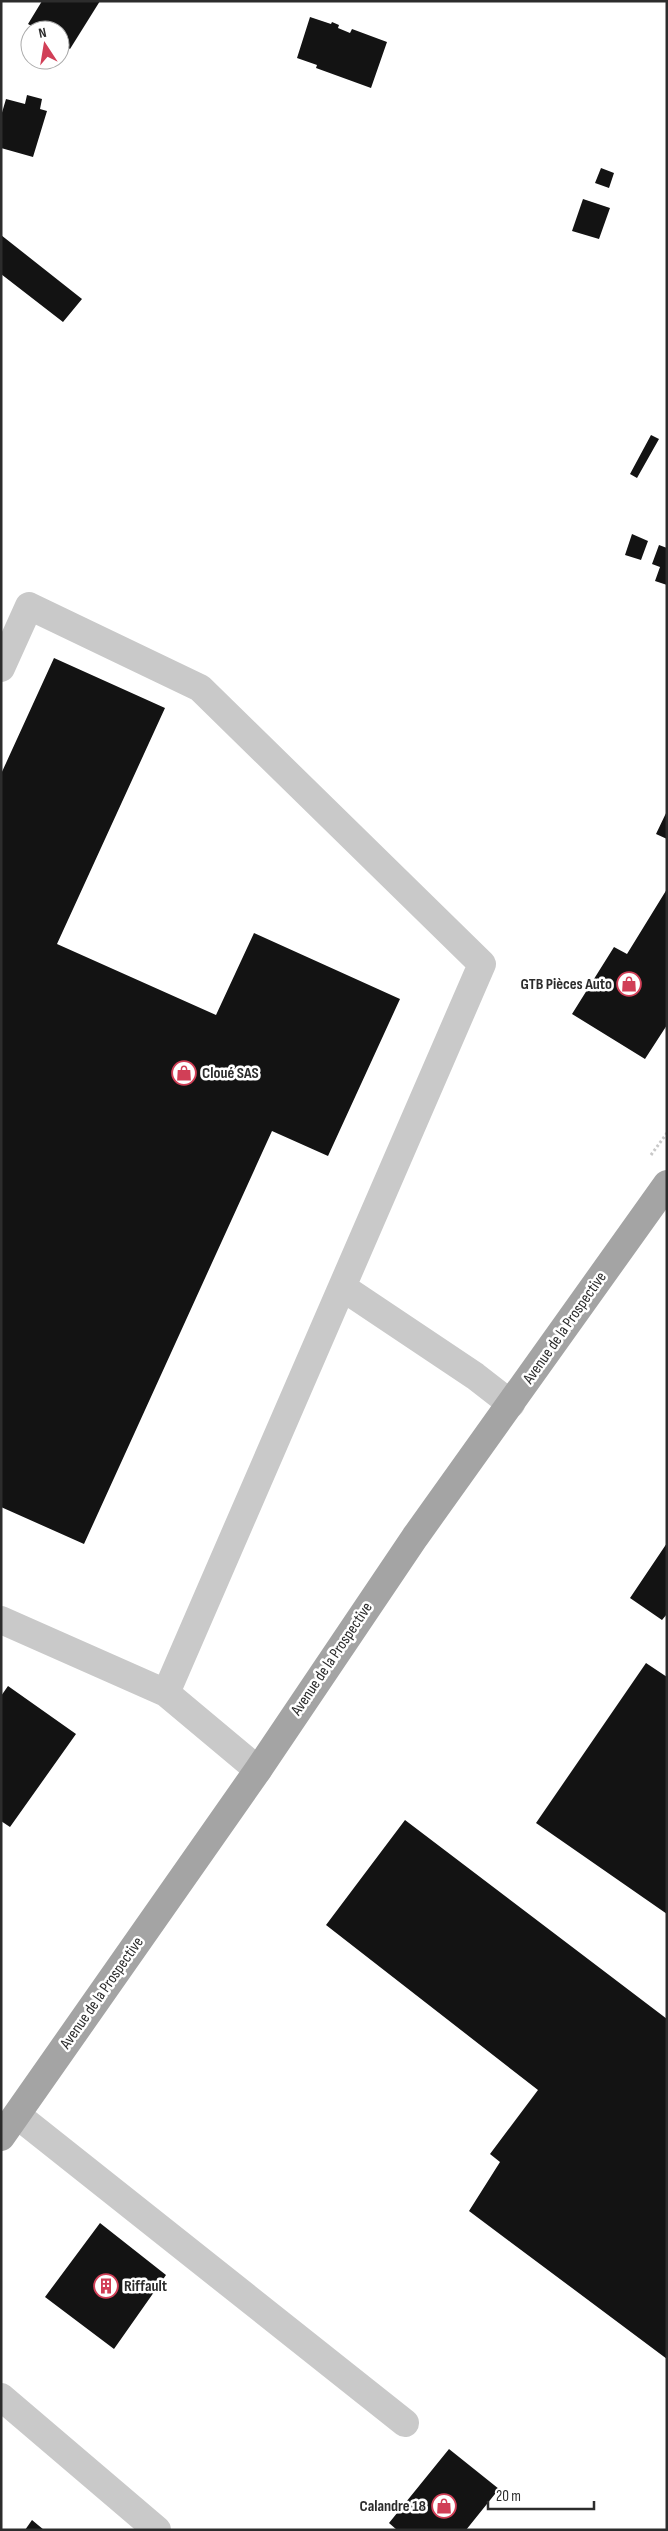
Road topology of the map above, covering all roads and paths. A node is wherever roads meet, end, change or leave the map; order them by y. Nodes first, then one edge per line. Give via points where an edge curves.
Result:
1 (1, 668) edge
2 (667, 1184) edge
3 (342, 1287) junction
4 (511, 1404) junction
5 (1, 1620) edge
6 (166, 1693) junction
7 (258, 1770) junction
8 (17, 2115) junction
9 (1, 2137) edge
10 (1, 2397) edge
11 (405, 2423) dead end
12 (157, 2530) edge

1 - 3 lane via 29,606 200,688 482,964
2 - 4 main road, Avenue de la Prospective
3 - 4 lane via 475,1376
3 - 6 lane
4 - 7 main road, Avenue de la Prospective via 415,1537
5 - 6 lane
6 - 7 lane
7 - 8 main road, Avenue de la Prospective
8 - 9 main road, Avenue de la Prospective
8 - 11 lane
10 - 12 lane

